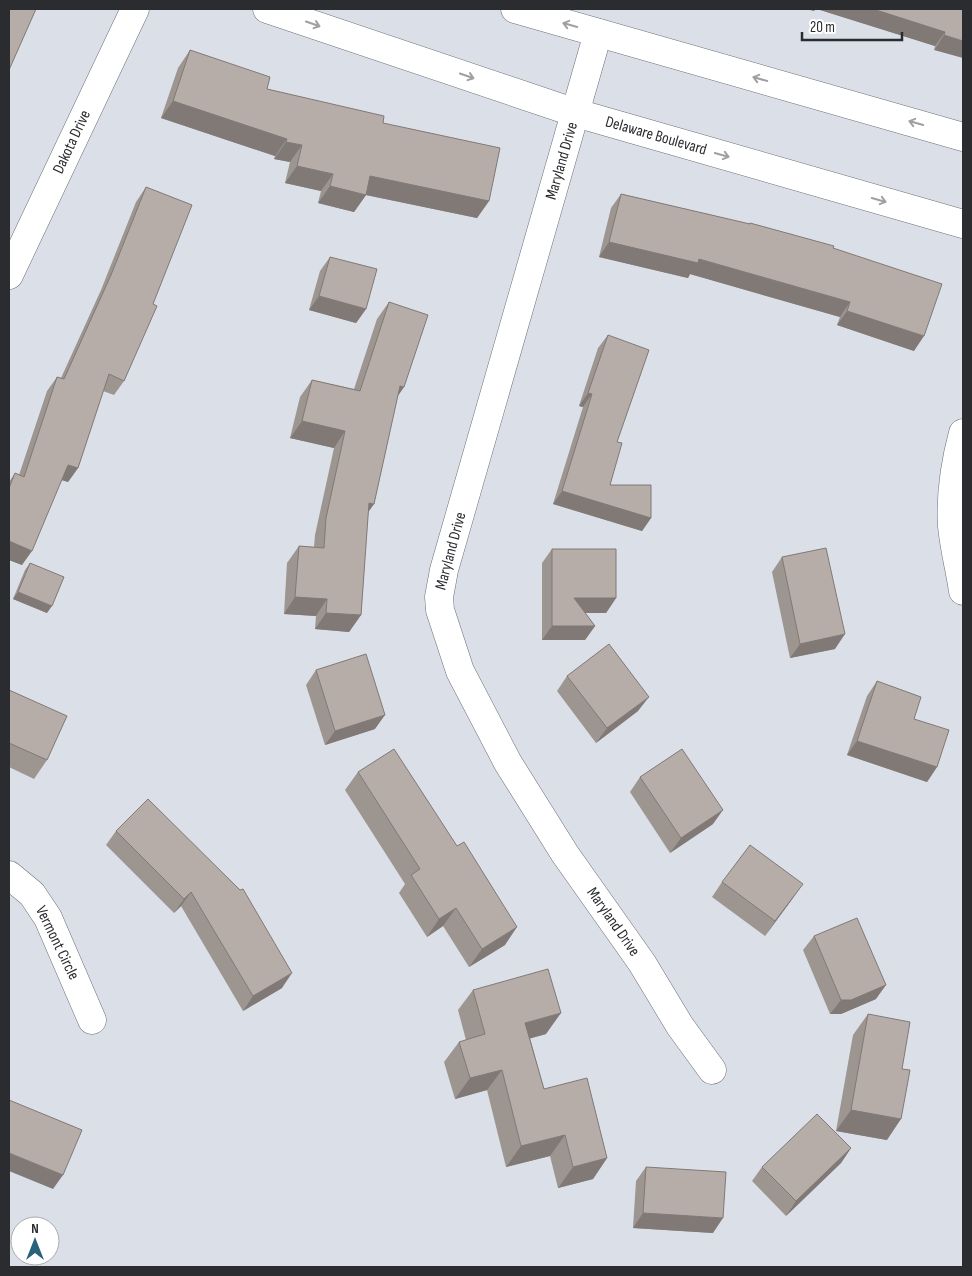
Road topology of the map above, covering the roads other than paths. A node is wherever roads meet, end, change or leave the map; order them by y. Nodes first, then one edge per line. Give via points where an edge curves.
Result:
1 (135, 9) edge
2 (267, 9) edge
3 (515, 9) edge
4 (598, 33) junction
5 (576, 113) junction
6 (963, 137) edge
7 (963, 224) edge
8 (9, 275) edge
9 (963, 433) edge
10 (963, 592) edge
11 (9, 875) edge
12 (92, 1020) dead end
13 (712, 1070) dead end

1 - 8 street, Dakota Drive
2 -> 5 street, Delaware Boulevard
4 -> 3 street
4 - 5 street, Maryland Drive
6 -> 4 street
5 -> 7 street, Delaware Boulevard
5 - 13 street, Maryland Drive via 444,570 440,610 460,671 508,762 565,854
9 - 10 street via 951,499 952,527
11 - 12 street, Vermont Circle via 32,894 48,918

